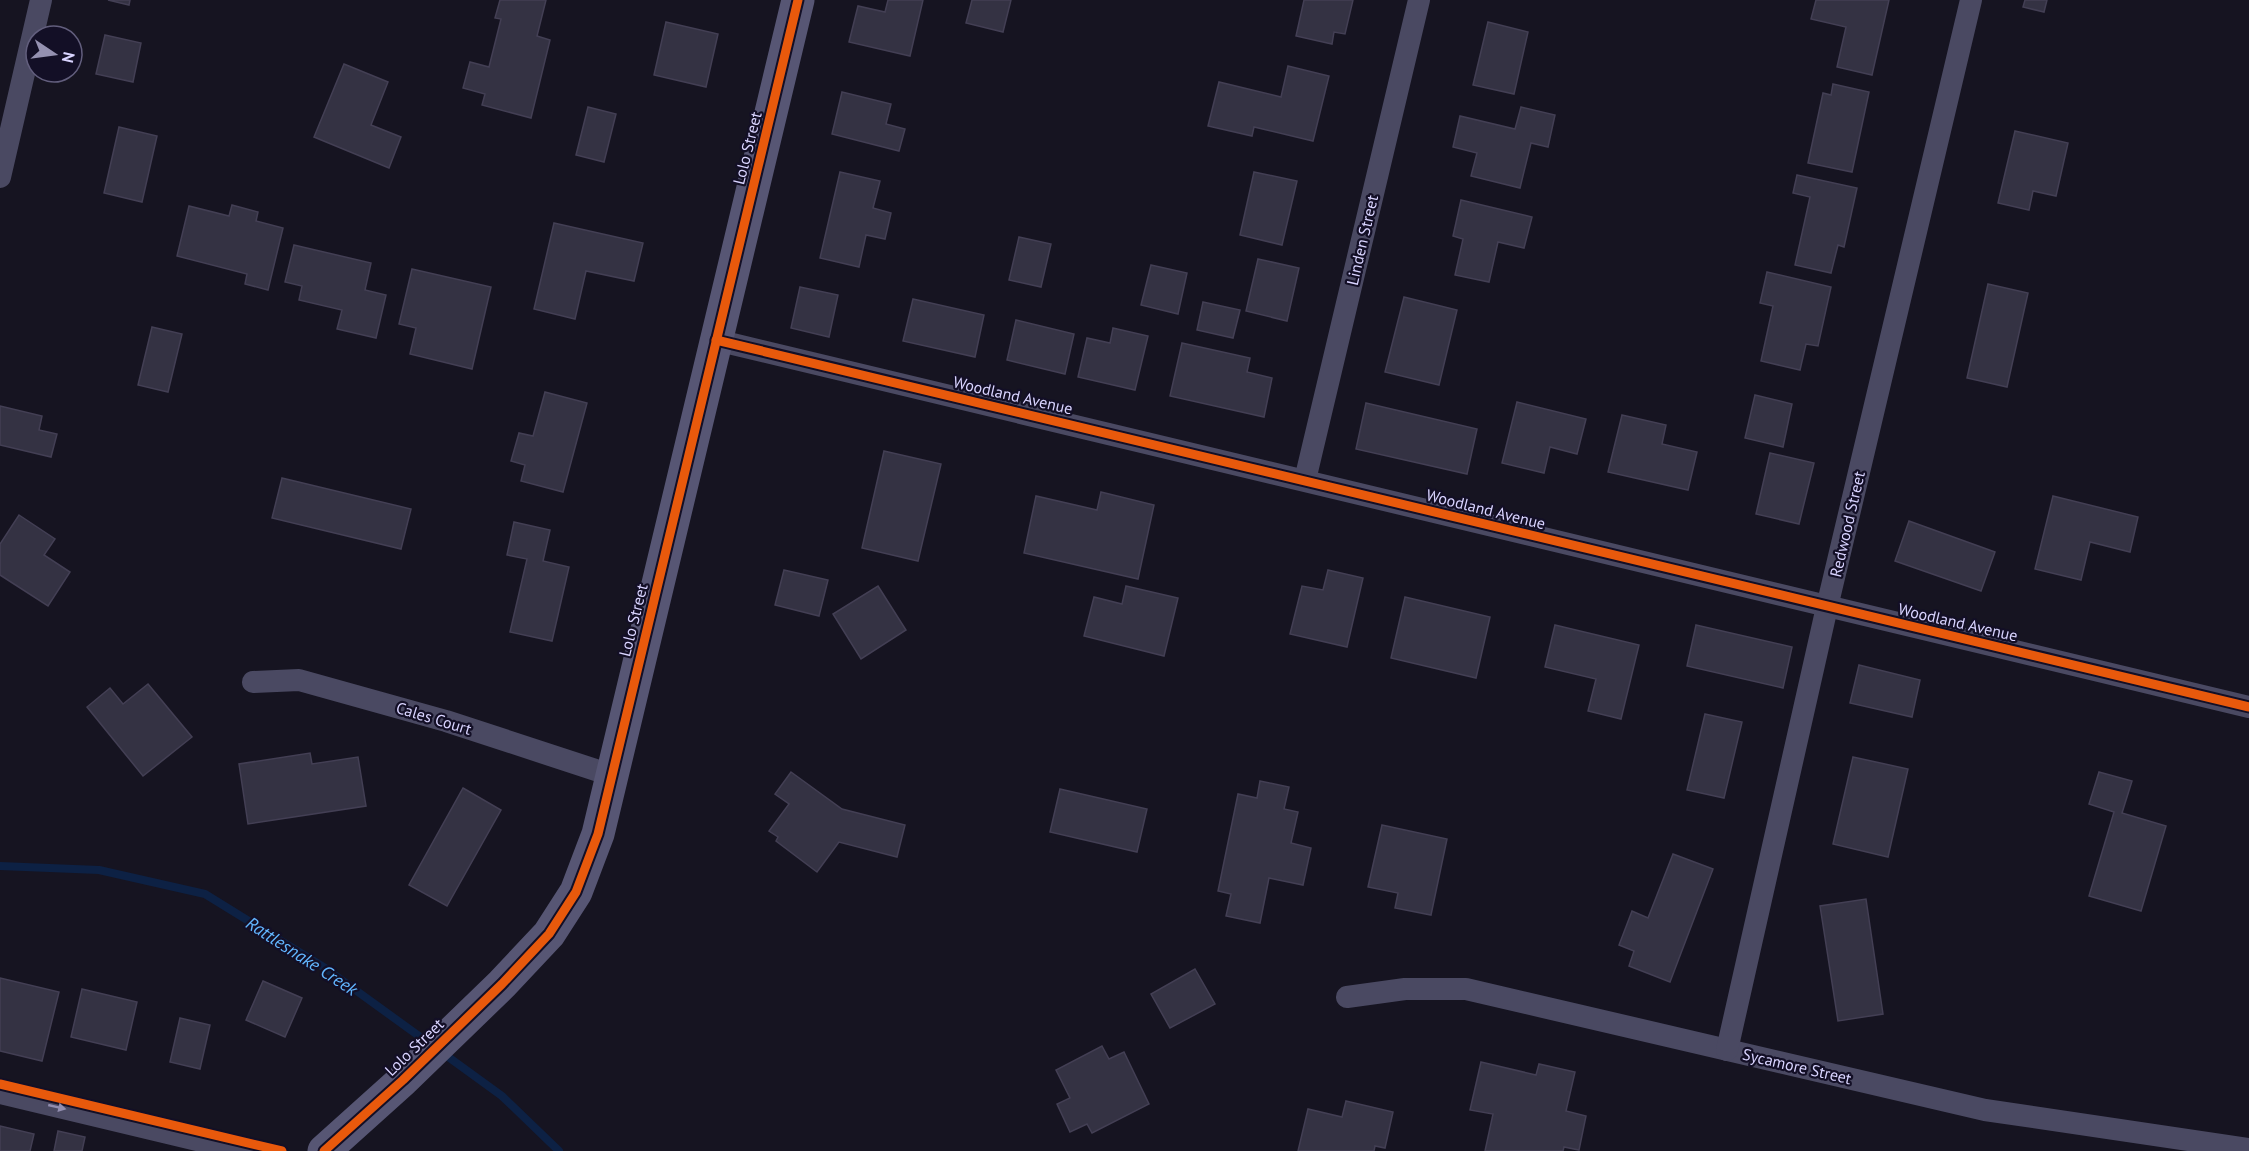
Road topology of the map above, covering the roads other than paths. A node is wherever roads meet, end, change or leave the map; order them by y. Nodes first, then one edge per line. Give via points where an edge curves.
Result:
1 (41, 0) edge
2 (798, 0) edge
3 (1419, 0) edge
4 (1971, 0) edge
5 (0, 177) edge
6 (716, 340) junction
7 (1305, 480) junction
8 (1827, 607) junction
9 (253, 682) dead end
10 (2249, 707) edge
11 (611, 775) junction
12 (1347, 997) dead end
13 (1727, 1050) junction
14 (0, 1093) edge
15 (2249, 1149) edge
16 (243, 1151) edge
17 (324, 1151) edge

1 - 5 street
2 - 6 street, Lolo Street
3 - 7 street, Linden Street
4 - 8 street, Redwood Street
6 - 7 street, Woodland Avenue
6 - 11 street, Lolo Street
7 - 8 street, Woodland Avenue
8 - 10 street, Woodland Avenue
8 - 13 street, Redwood Street
9 - 11 street, Cales Court via 299,680 446,721
11 - 17 street, Lolo Street via 598,834 576,892 549,934 403,1080
12 - 13 street, Sycamore Street via 1405,989 1467,989
13 - 15 street, Sycamore Street via 1985,1110
14 -> 16 street

